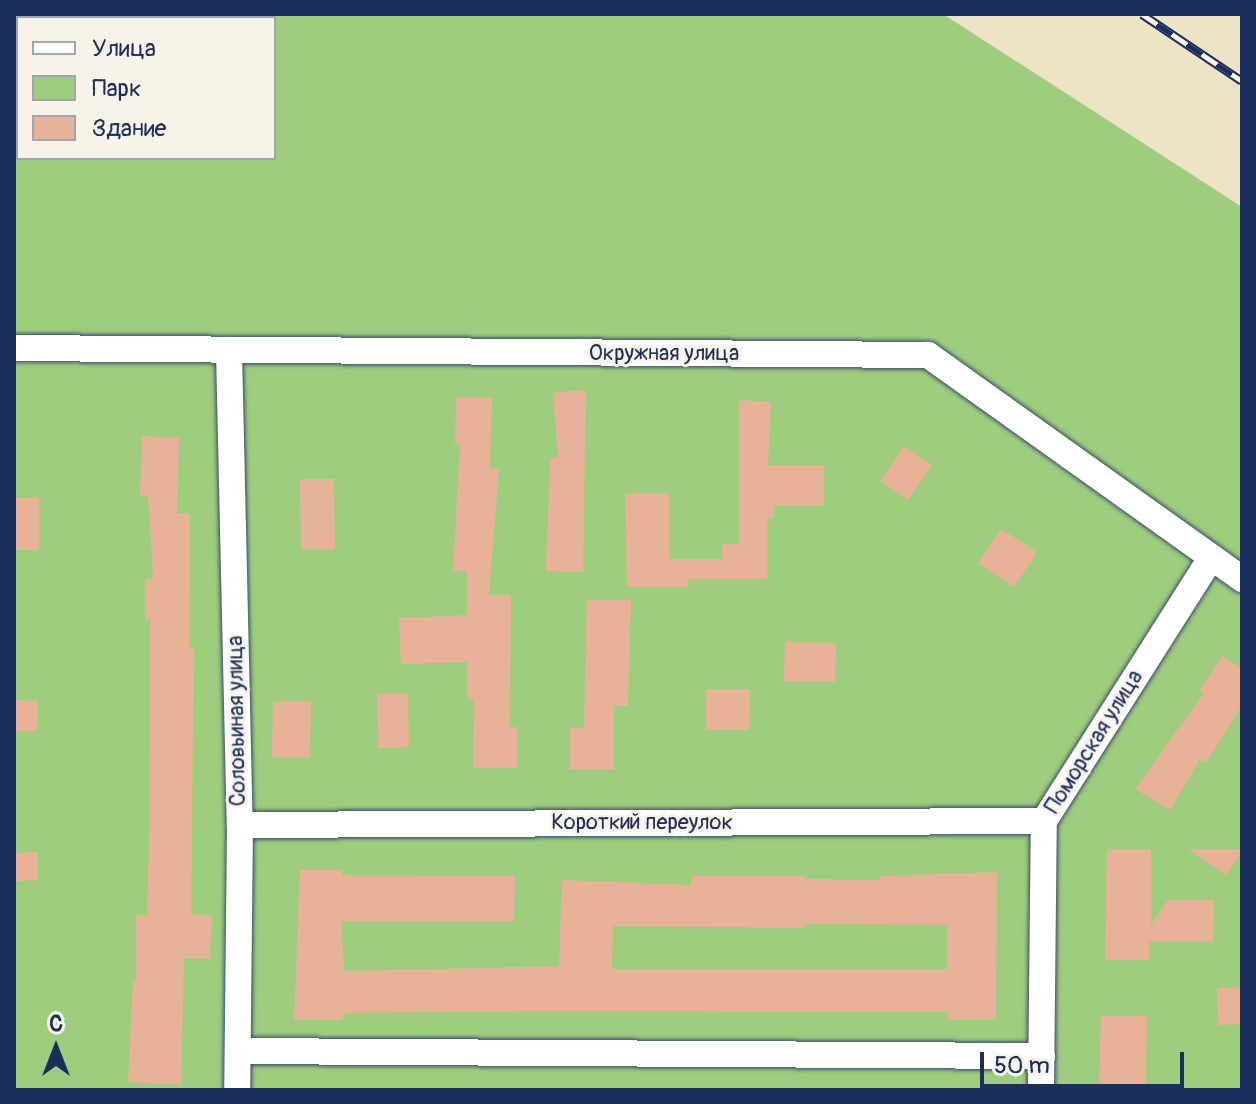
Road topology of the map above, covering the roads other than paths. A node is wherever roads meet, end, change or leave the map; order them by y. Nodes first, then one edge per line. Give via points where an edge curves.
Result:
1 (14, 348) edge
2 (229, 352) junction
3 (1211, 558) junction
4 (1242, 579) edge
5 (1044, 821) junction
6 (240, 825) junction
7 (238, 1051) junction
8 (1042, 1056) junction
9 (237, 1090) edge
10 (1041, 1090) edge

1 - 2 street, Окружная улица
2 - 3 street, Окружная улица via 928,355
2 - 6 street, Соловьиная улица
3 - 4 street, Окружная улица
3 - 5 street, Поморская улица
5 - 6 street, Короткий переулок
5 - 8 street, Поморская улица
6 - 7 street, Соловьиная улица
7 - 8 street
7 - 9 street, Соловьиная улица
8 - 10 street, Поморская улица

